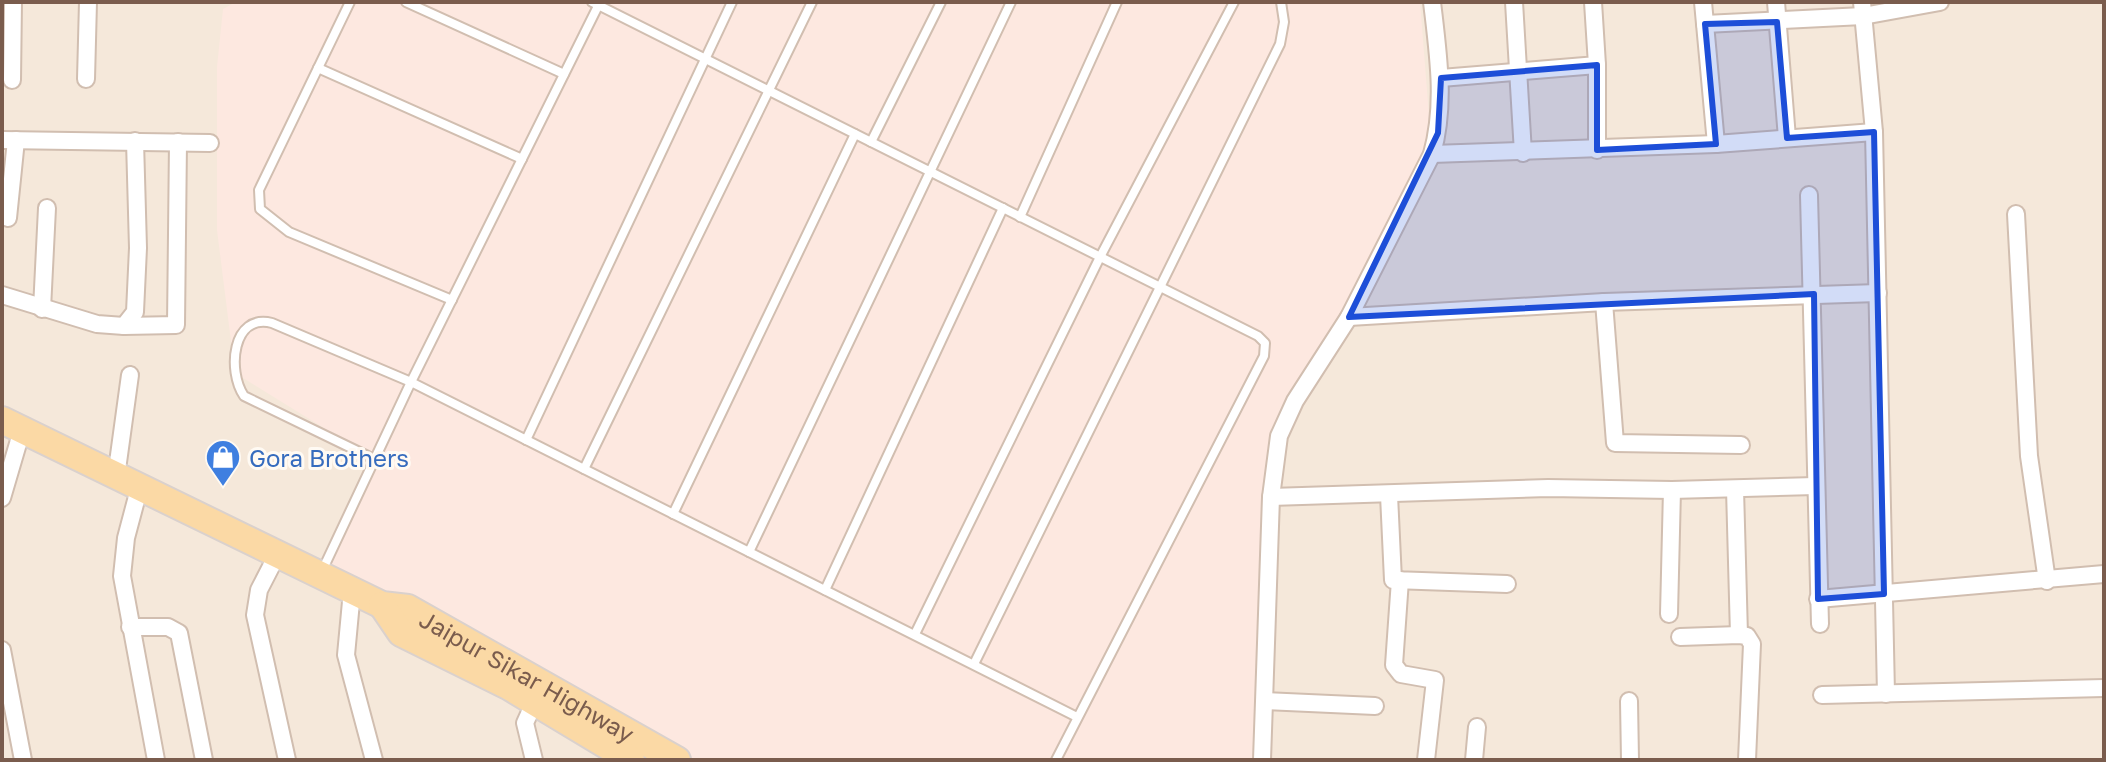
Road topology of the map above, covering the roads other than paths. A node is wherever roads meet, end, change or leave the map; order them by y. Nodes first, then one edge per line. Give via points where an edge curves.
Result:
1 (11, 2) edge
2 (88, 2) edge
3 (350, 2) edge
4 (406, 2) edge
5 (732, 2) edge
6 (812, 2) edge
7 (941, 2) edge
8 (1011, 2) edge
9 (1117, 2) edge
10 (1234, 2) edge
11 (1281, 2) edge
12 (1432, 2) edge
13 (1514, 2) edge
14 (1593, 2) edge
15 (1703, 2) edge
16 (1776, 2) edge
17 (1940, 2) edge
18 (2, 3) edge
19 (597, 3) edge
20 (1862, 9) edge
21 (1777, 22) junction
22 (1705, 24) junction
23 (704, 58) junction
24 (1597, 65) junction
25 (318, 68) junction
26 (1518, 71) junction
27 (564, 74) junction
28 (1441, 78) junction
29 (86, 79) dead end
30 (12, 80) dead end
31 (769, 90) junction
32 (1874, 132) junction
33 (855, 134) junction
34 (1787, 138) junction
35 (9, 140) edge
36 (135, 141) junction
37 (178, 142) junction
38 (871, 142) junction
39 (210, 143) dead end
40 (1716, 144) junction
41 (1597, 150) junction
42 (1523, 153) junction
43 (1432, 154) junction
44 (522, 159) junction
45 (928, 170) junction
46 (1809, 195) dead end
47 (47, 208) dead end
48 (1003, 208) junction
49 (2016, 214) dead end
50 (1020, 217) junction
51 (8, 218) dead end
52 (1100, 257) junction
53 (1160, 288) junction
54 (1878, 293) junction
55 (1814, 294) junction
56 (2, 295) edge
57 (452, 300) junction
58 (1604, 302) junction
59 (42, 309) junction
60 (1349, 317) junction
61 (124, 326) junction
62 (130, 375) dead end
63 (411, 382) junction
64 (12, 425) edge
65 (526, 440) junction
66 (1741, 445) dead end
67 (374, 459) junction
68 (584, 469) junction
69 (128, 483) junction
70 (1815, 486) junction
71 (1735, 489) junction
72 (1672, 490) junction
73 (1389, 495) junction
74 (1271, 497) junction
75 (2, 498) edge
76 (673, 514) junction
77 (749, 552) junction
78 (277, 555) junction
79 (2104, 574) edge
80 (320, 575) junction
81 (1400, 580) junction
82 (2047, 581) junction
83 (1507, 584) dead end
84 (825, 590) junction
85 (352, 591) junction
86 (1884, 594) junction
87 (1818, 599) junction
88 (1669, 614) dead end
89 (1820, 624) dead end
90 (130, 627) junction
91 (915, 634) junction
92 (1739, 635) junction
93 (1680, 637) dead end
94 (2, 650) edge
95 (974, 664) junction
96 (2104, 688) edge
97 (540, 692) junction
98 (1886, 694) junction
99 (1822, 695) dead end
100 (7, 698) edge
101 (1265, 701) junction
102 (1629, 701) dead end
103 (1375, 706) dead end
104 (1077, 717) junction
105 (1477, 727) dead end
106 (23, 760) edge
107 (156, 760) edge
108 (204, 760) edge
109 (287, 760) edge
110 (374, 760) edge
111 (534, 760) edge
112 (631, 760) edge
113 (677, 760) edge
114 (1056, 760) edge
115 (1262, 760) edge
116 (1426, 760) edge
117 (1474, 760) edge
118 (1630, 760) edge
119 (1747, 760) edge

1 - 18 street
1 - 30 street
2 - 29 street
3 - 25 lane
4 - 27 lane
5 - 23 lane
6 - 31 lane
7 - 38 lane
8 - 45 lane
9 - 50 lane
10 - 52 lane
11 - 53 lane via 1280,44
12 - 28 street
13 - 26 street
14 - 24 street
15 - 22 street
16 - 21 street
17 - 20 street
19 - 23 lane
19 - 27 lane
20 - 21 street
20 - 32 street
21 - 22 street
21 - 34 street
22 - 40 street
23 - 31 lane
23 - 65 lane
24 - 26 street
24 - 41 street
25 - 44 lane
25 - 57 lane via 259,190 260,209 289,232
26 - 28 street
26 - 42 street
27 - 44 lane
28 - 43 street
31 - 33 lane
31 - 68 lane
32 - 34 street
32 - 54 street
33 - 38 lane
33 - 76 lane
34 - 40 street
35 - 36 street
35 - 51 street
36 - 37 street
36 - 61 street via 135,312
37 - 39 street
37 - 61 street via 176,325
38 - 45 lane
40 - 41 street
41 - 42 street
42 - 43 street
43 - 60 street
44 - 57 lane
45 - 48 lane
45 - 77 lane
46 - 55 street
47 - 59 street
48 - 50 lane
48 - 84 lane
49 - 82 street via 2029,456
50 - 52 lane
52 - 53 lane
52 - 91 lane
53 - 95 lane
53 - 104 lane via 1258,336 1265,343 1264,356
54 - 55 street
54 - 86 street
55 - 58 street
55 - 70 street
56 - 59 street
57 - 63 lane
58 - 60 street
58 - 66 street via 1615,443
59 - 61 street
60 - 74 street via 1279,436
62 - 69 street
63 - 65 lane
63 - 67 lane
63 - 67 lane via 272,323 249,323 241,335 235,373 244,396
64 - 69 main road
64 - 75 street
65 - 68 lane
67 - 80 lane
68 - 76 lane
69 - 78 main road
69 - 90 street via 123,555
70 - 71 street
70 - 87 street
71 - 72 street
71 - 92 street
72 - 73 street via 1548,488
72 - 88 street
73 - 74 street
73 - 81 street via 1390,576
74 - 101 street
76 - 77 lane
77 - 84 lane
78 - 80 main road
78 - 109 street via 259,590 255,615
79 - 82 street
80 - 85 main road
81 - 83 street
81 - 116 street via 1396,671 1435,680
82 - 86 street
84 - 91 lane
85 - 97 main road, Jaipur Sikar Highway via 382,605 401,633
85 - 110 street via 346,655
86 - 87 street
86 - 98 street
87 - 89 street
90 - 107 street
90 - 108 street via 168,627 179,633
91 - 95 lane
92 - 93 street
92 - 119 street via 1752,644
94 - 100 street
95 - 104 lane
96 - 98 street
97 - 111 street via 525,723
97 - 112 main road, Jaipur Sikar Highway
97 - 113 main road, Jaipur Sikar Highway
98 - 99 street
100 - 106 street
101 - 103 street
101 - 115 street
102 - 118 street
104 - 114 lane
105 - 117 street

